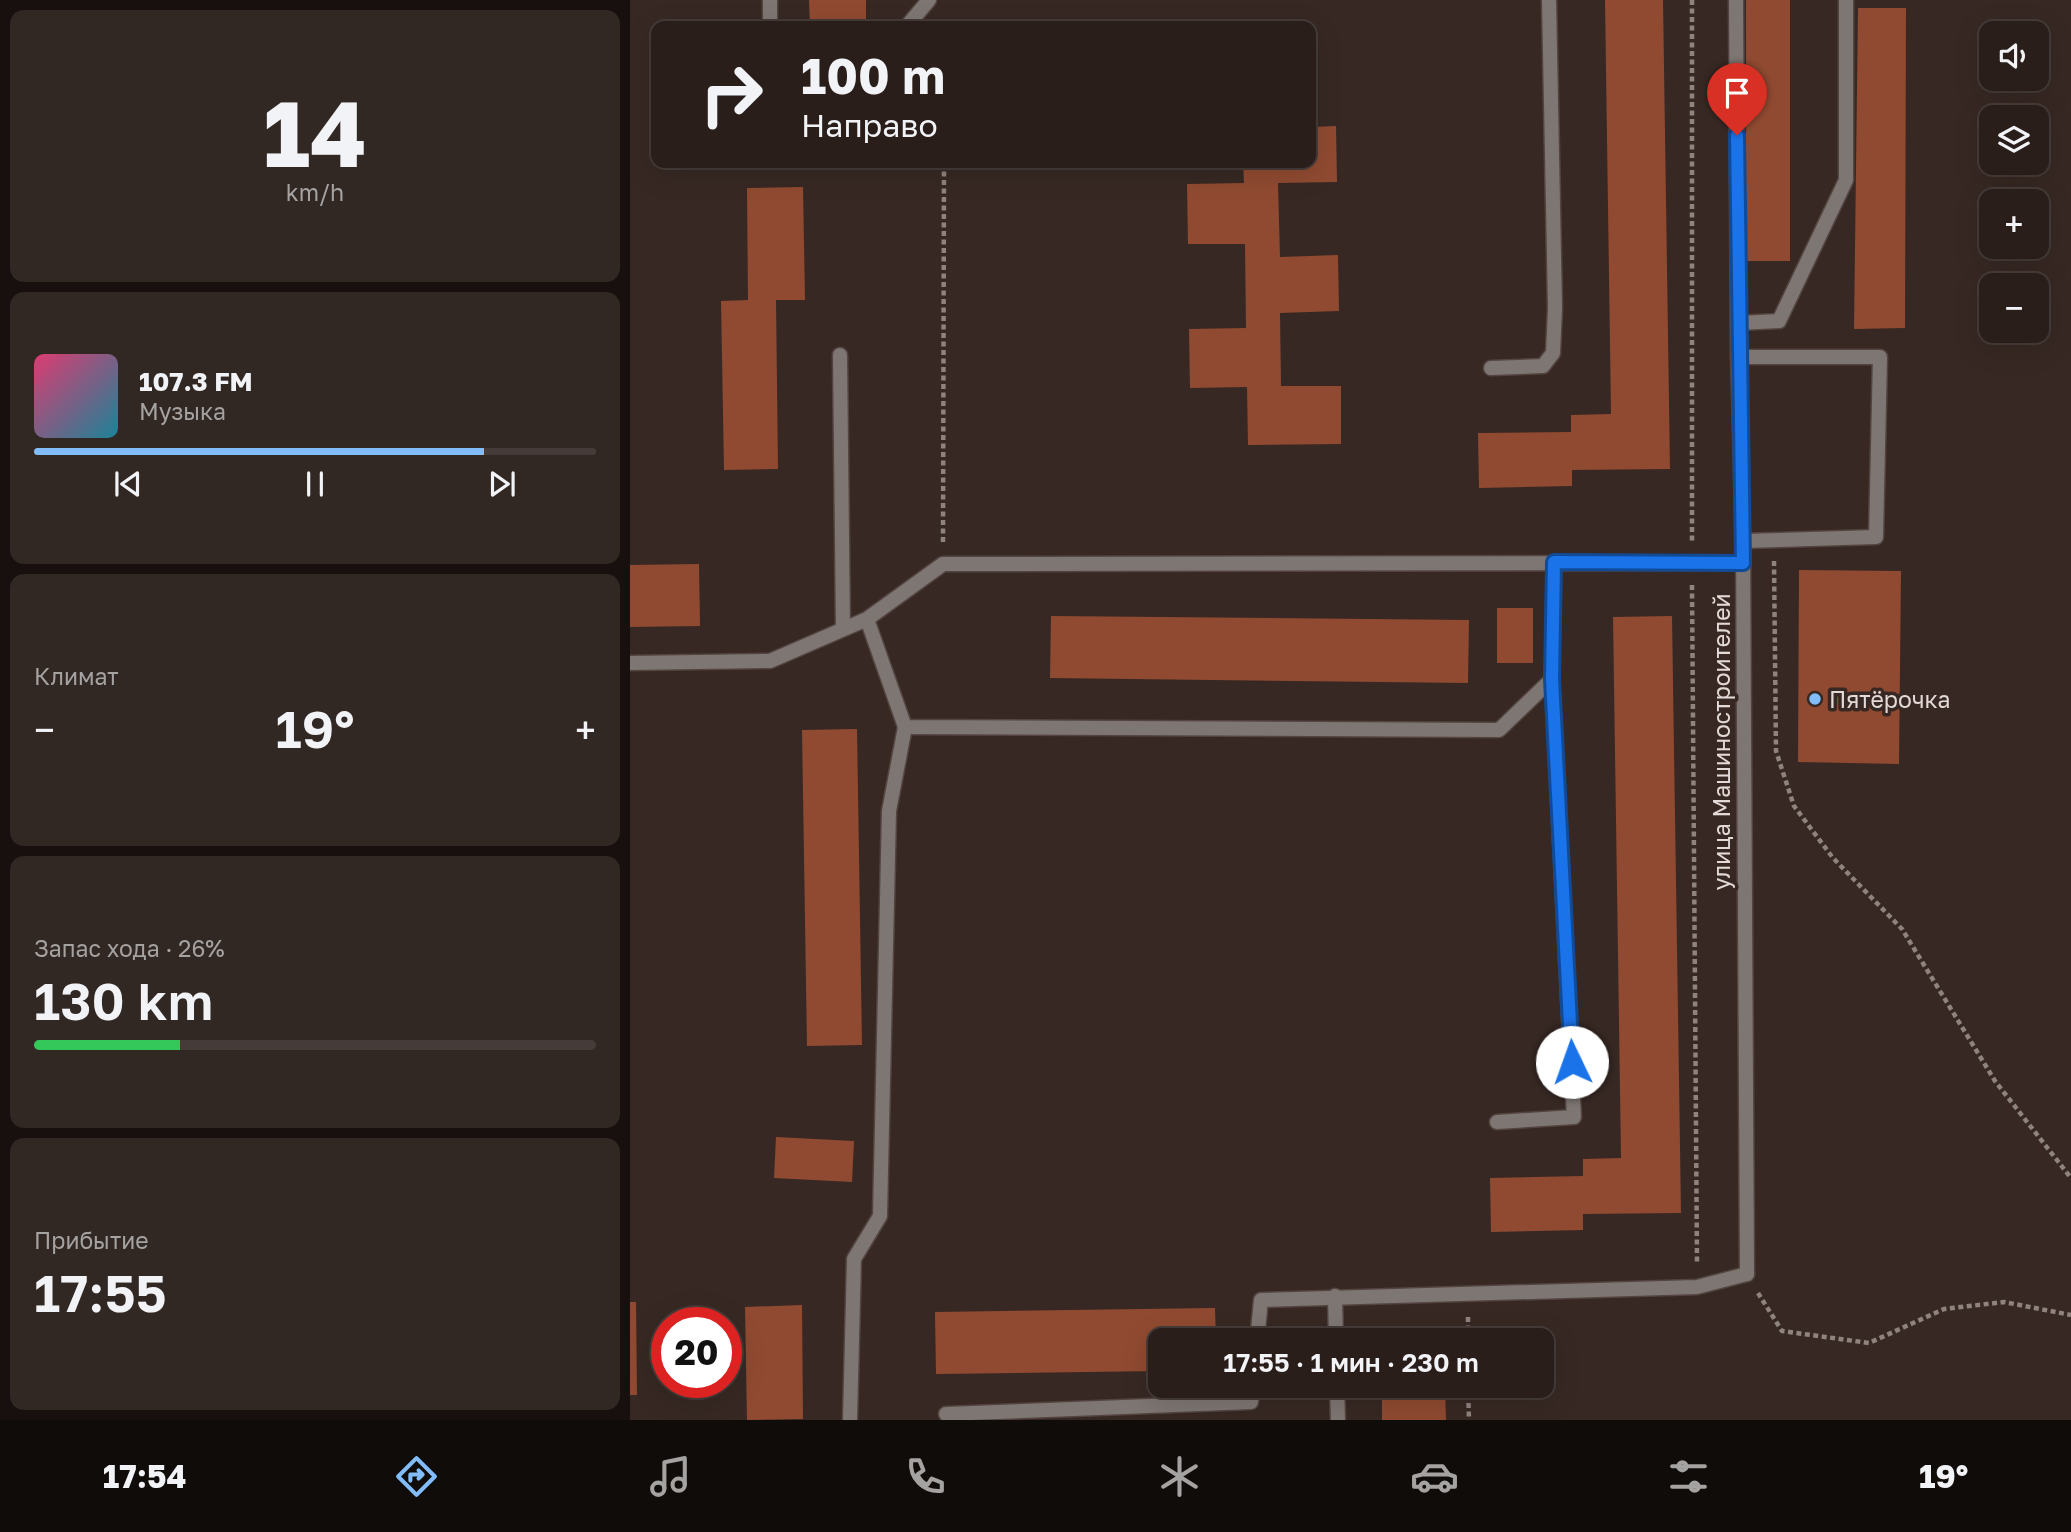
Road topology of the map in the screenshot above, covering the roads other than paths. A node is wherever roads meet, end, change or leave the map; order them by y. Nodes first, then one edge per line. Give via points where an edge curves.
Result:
1 (770, 0) edge
2 (929, 0) edge
3 (1549, 0) edge
4 (1736, 0) edge
5 (1846, 0) edge
6 (770, 21) edge
7 (911, 21) edge
8 (1738, 323) junction
9 (840, 355) dead end
10 (1738, 357) junction
11 (1490, 368) dead end
12 (1743, 541) junction
13 (1554, 562) junction
14 (1743, 563) junction
15 (867, 619) junction
16 (843, 629) junction
17 (630, 663) edge
18 (1552, 679) junction
19 (905, 727) junction
20 (1497, 1122) dead end
21 (1335, 1296) junction
22 (1258, 1328) edge
23 (1336, 1328) edge
24 (1251, 1398) edge
25 (1337, 1398) edge
26 (946, 1414) dead end
27 (850, 1420) edge
28 (1338, 1420) edge

1 - 6 street
2 - 7 street
3 - 11 street via 1553,353 1543,366
4 - 8 street, улица Машиностроителей
5 - 8 street via 1846,180 1779,321
8 - 10 street, улица Машиностроителей
9 - 16 street
10 - 12 street, улица Машиностроителей
10 - 12 street via 1880,358 1876,537
12 - 14 street, улица Машиностроителей
13 - 14 street
13 - 15 street via 943,564
13 - 18 street
14 - 21 street, улица Машиностроителей via 1747,1274 1698,1286
15 - 16 street
15 - 19 street
16 - 17 street via 770,661
18 - 19 street via 1499,730
18 - 20 street via 1574,1116
19 - 27 street via 889,811 880,1216 854,1259
21 - 22 street via 1261,1300
21 - 23 street
24 - 26 street via 1251,1402
25 - 28 street

